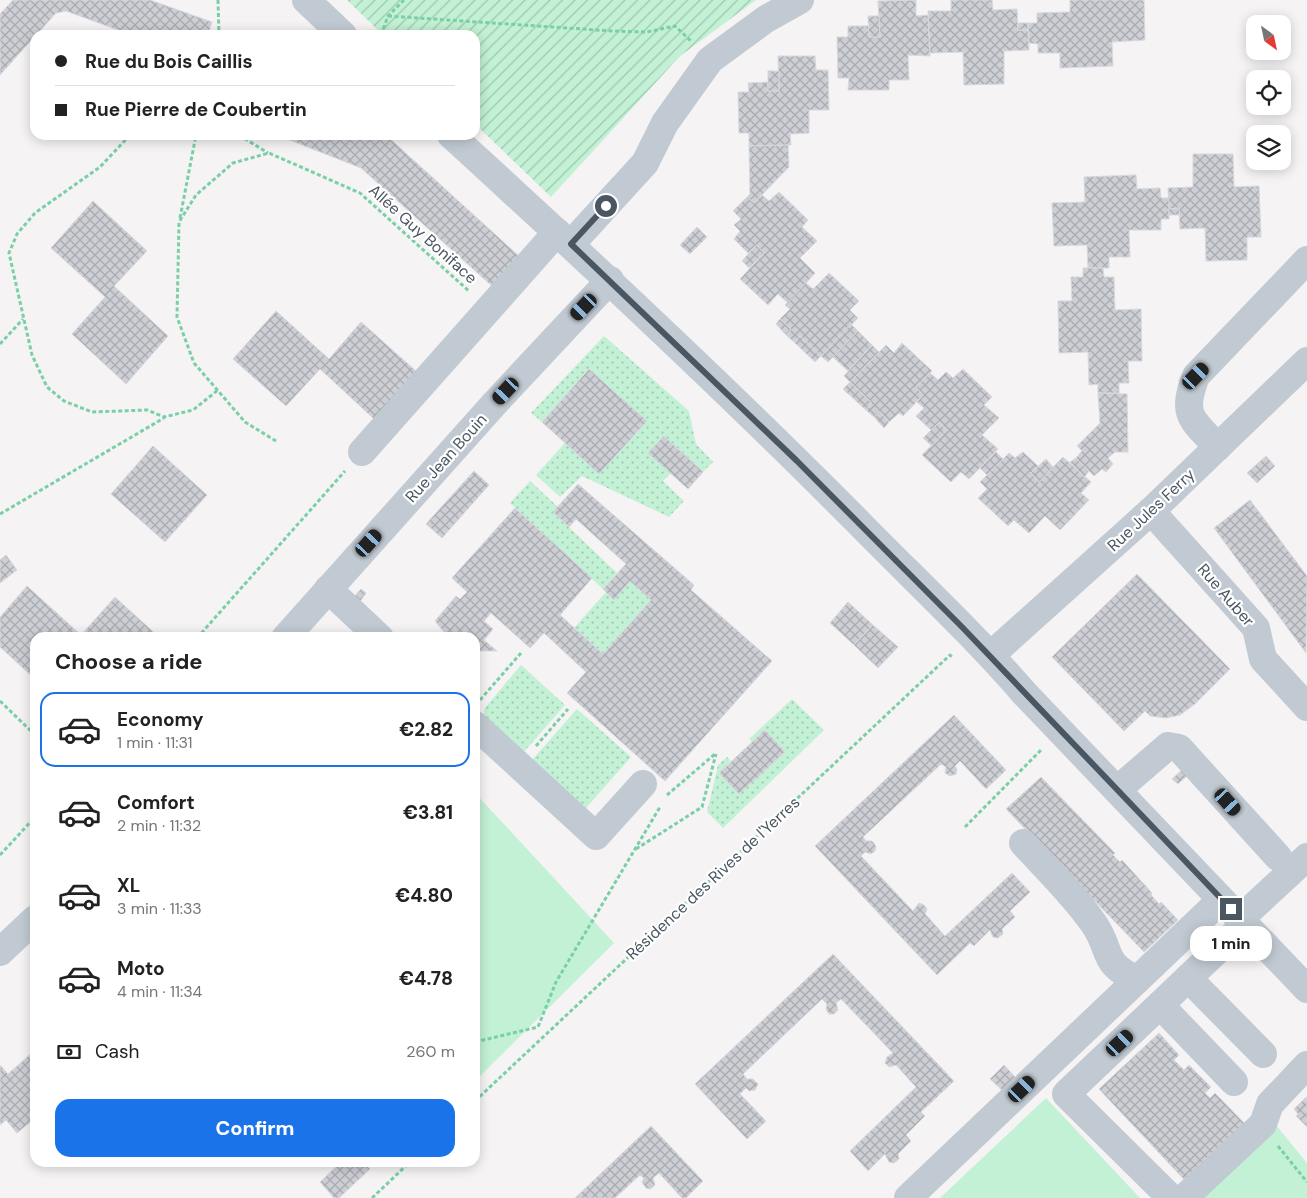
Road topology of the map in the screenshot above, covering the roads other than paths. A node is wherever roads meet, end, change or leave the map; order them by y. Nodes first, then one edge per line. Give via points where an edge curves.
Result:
1 (306, 0) edge
2 (800, 0) edge
3 (338, 30) edge
4 (456, 140) edge
5 (564, 238) junction
6 (1307, 260) edge
7 (610, 280) junction
8 (1307, 361) edge
9 (1218, 447) junction
10 (362, 452) road end
11 (1152, 511) junction
12 (328, 590) junction
13 (290, 632) edge
14 (374, 632) edge
15 (991, 656) junction
16 (1307, 707) edge
17 (480, 730) edge
18 (655, 789) road end
19 (1116, 790) junction
20 (1023, 843) dead end
21 (1278, 857) dead end
22 (1307, 857) edge
23 (1221, 900) junction
24 (1243, 921) junction
25 (30, 924) edge
26 (0, 952) edge
27 (1188, 978) junction
28 (1137, 980) junction
29 (1307, 990) edge
30 (1160, 1005) junction
31 (1263, 1054) dead end
32 (1307, 1066) edge
33 (1234, 1082) dead end
34 (908, 1198) edge
35 (1171, 1198) edge
36 (1184, 1198) edge

1 - 3 street
2 - 5 street via 766,19 710,60 665,123 645,163
4 - 5 street
5 - 7 street
5 - 10 street via 489,309
6 - 9 street via 1196,376 1188,397 1188,409 1196,425
7 - 12 street, Rue Jean Bouin
7 - 15 street via 797,461
8 - 9 street, Rue Jules Ferry
9 - 11 street, Rue Jules Ferry
11 - 15 street, Rue Jules Ferry
11 - 16 street, Rue Auber via 1256,628 1263,659
12 - 13 street, Rue Jean Bouin
12 - 14 street
15 - 19 street
17 - 18 street via 596,836
19 - 21 street via 1168,746 1179,748
19 - 23 street
20 - 28 street via 1096,926 1113,965
22 - 24 street
23 - 24 street
23 - 28 street
24 - 27 street
24 - 29 street
25 - 26 street
27 - 30 street
27 - 31 street
28 - 34 street
30 - 33 street
30 - 35 street via 1066,1094
32 - 36 street via 1270,1104 1262,1124

